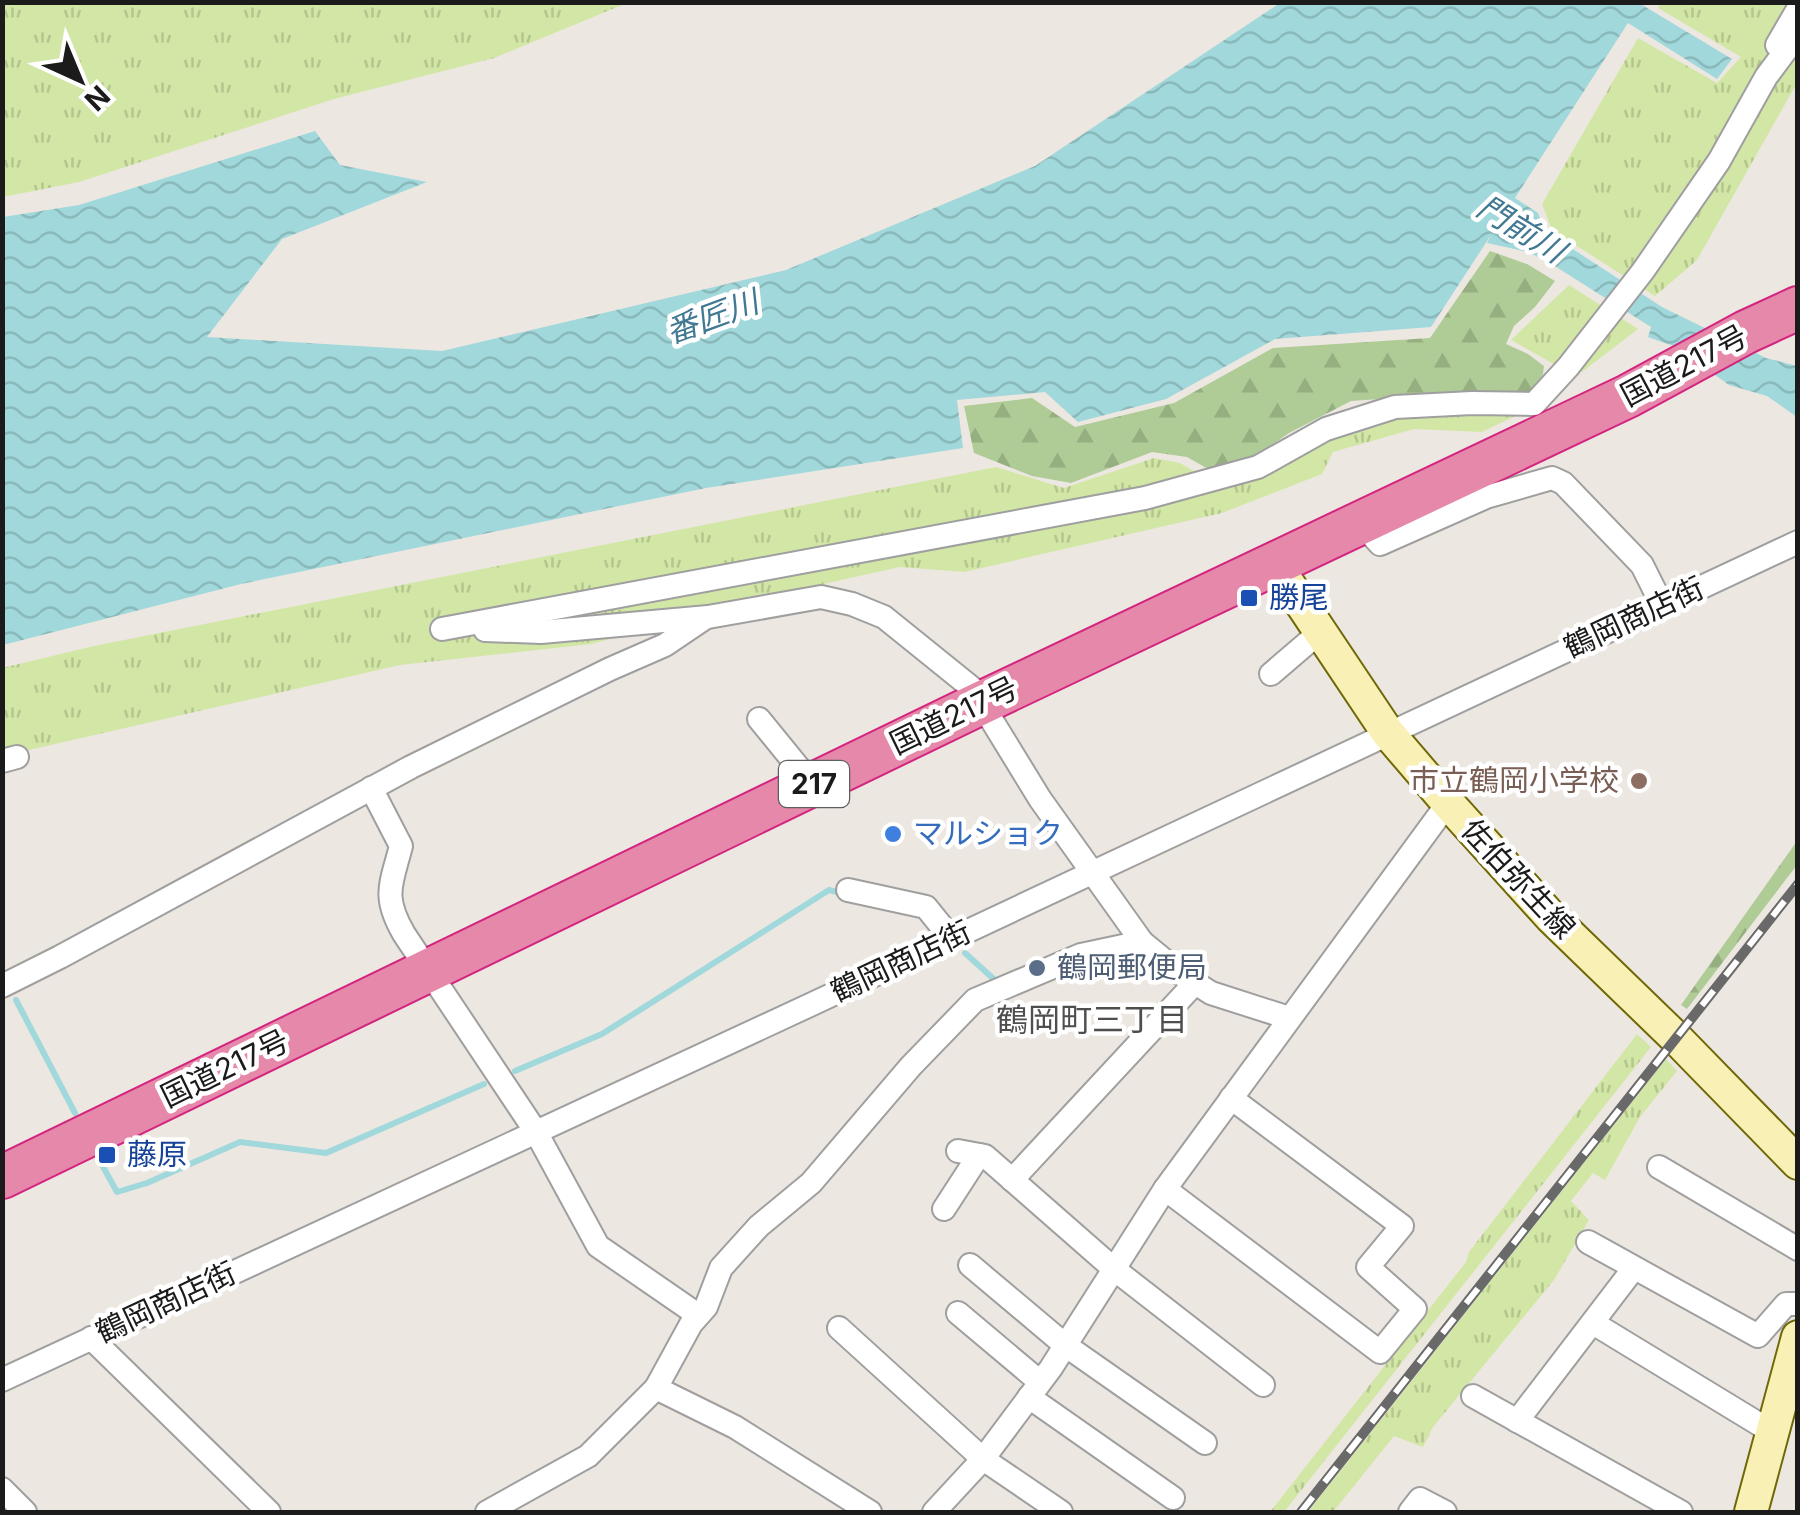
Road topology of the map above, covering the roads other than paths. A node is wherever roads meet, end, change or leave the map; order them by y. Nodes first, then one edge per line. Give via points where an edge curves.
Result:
1 (1798, 9) edge
2 (1798, 34) edge
3 (1762, 84) junction
4 (1798, 308) edge
5 (1360, 522) junction
6 (1798, 542) edge
7 (1275, 564) junction
8 (1662, 605) junction
9 (708, 616) junction
10 (1320, 632) junction
11 (1271, 674) dead end
12 (981, 703) junction
13 (759, 718) dead end
14 (1388, 732) junction
15 (812, 784) junction
16 (372, 788) junction
17 (1448, 803) junction
18 (1091, 872) junction
19 (848, 890) dead end
20 (952, 938) junction
21 (1142, 942) junction
22 (428, 970) junction
23 (1194, 983) junction
24 (2, 986) edge
25 (1289, 1018) junction
26 (1231, 1098) junction
27 (536, 1132) junction
28 (1797, 1162) edge
29 (1659, 1167) dead end
30 (2, 1177) edge
31 (1012, 1180) junction
32 (1165, 1189) junction
33 (944, 1210) dead end
34 (1588, 1242) dead end
35 (1798, 1249) edge
36 (970, 1265) dead end
37 (1114, 1268) junction
38 (1634, 1268) junction
39 (1798, 1304) edge
40 (958, 1313) dead end
41 (698, 1316) junction
42 (1593, 1323) junction
43 (839, 1328) dead end
44 (1798, 1337) edge
45 (90, 1338) junction
46 (1066, 1345) junction
47 (2, 1380) edge
48 (1263, 1385) dead end
49 (656, 1388) junction
50 (1035, 1390) junction
51 (1473, 1396) dead end
52 (1517, 1420) junction
53 (1772, 1432) junction
54 (1205, 1444) dead end
55 (984, 1459) junction
56 (2, 1489) edge
57 (1173, 1498) dead end
58 (25, 1512) edge
59 (268, 1512) edge
60 (488, 1512) edge
61 (870, 1512) edge
62 (934, 1512) edge
63 (1062, 1512) edge
64 (1410, 1512) edge
65 (1445, 1512) edge
66 (1681, 1512) edge
67 (1751, 1512) edge

1 - 3 street
2 - 3 street
3 - 9 street via 1719,162 1643,271 1534,404 1395,407 1326,429 1258,466 1145,498 442,629 541,632
4 - 5 highway, 国道217号 / 217
5 - 7 highway, 国道217号 / 217
5 - 8 street via 1380,544 1486,497 1552,478 1642,564
6 - 8 street, 鶴岡商店街
7 - 10 main road, 佐伯弥生線
7 - 12 highway, 国道217号 / 217
8 - 14 street, 鶴岡商店街
9 - 12 street via 822,597 852,604 884,618 972,688
9 - 16 street via 664,645
10 - 11 street
10 - 14 main road, 佐伯弥生線
12 - 15 highway, 国道217号 / 217
12 - 18 street
13 - 15 street
14 - 17 main road, 佐伯弥生線
14 - 18 street, 鶴岡商店街
15 - 22 highway, 国道217号 / 217
16 - 22 street via 402,846 388,893 394,916
16 - 24 street
17 - 25 street
17 - 28 main road, 佐伯弥生線 via 1551,917
18 - 20 street, 鶴岡商店街
18 - 21 street
19 - 20 street via 926,907
20 - 27 street, 鶴岡商店街
21 - 23 street
21 - 41 street via 1081,955 975,1000 811,1183 721,1268
22 - 27 street
22 - 30 highway, 国道217号 / 217
23 - 25 street
23 - 31 street
25 - 26 street
26 - 32 street
26 - 32 street via 1402,1226 1368,1267 1415,1309 1380,1352
27 - 41 street via 598,1246
27 - 45 street, 鶴岡商店街
29 - 35 street
31 - 33 street via 984,1156 968,1153
31 - 37 street
32 - 37 street
34 - 38 street
36 - 46 street
37 - 46 street
37 - 48 street
38 - 39 street via 1758,1336 1786,1304
38 - 42 street
40 - 50 street
41 - 49 street
42 - 52 street
42 - 53 street
43 - 55 street
44 - 53 main road
45 - 47 street, 鶴岡商店街
45 - 59 street
46 - 50 street
46 - 54 street
49 - 60 street via 588,1456
49 - 61 street via 736,1426
50 - 55 street
50 - 57 street
51 - 52 street
52 - 66 street
53 - 67 main road
55 - 62 street
55 - 63 street
56 - 58 street
64 - 65 street via 1420,1499

